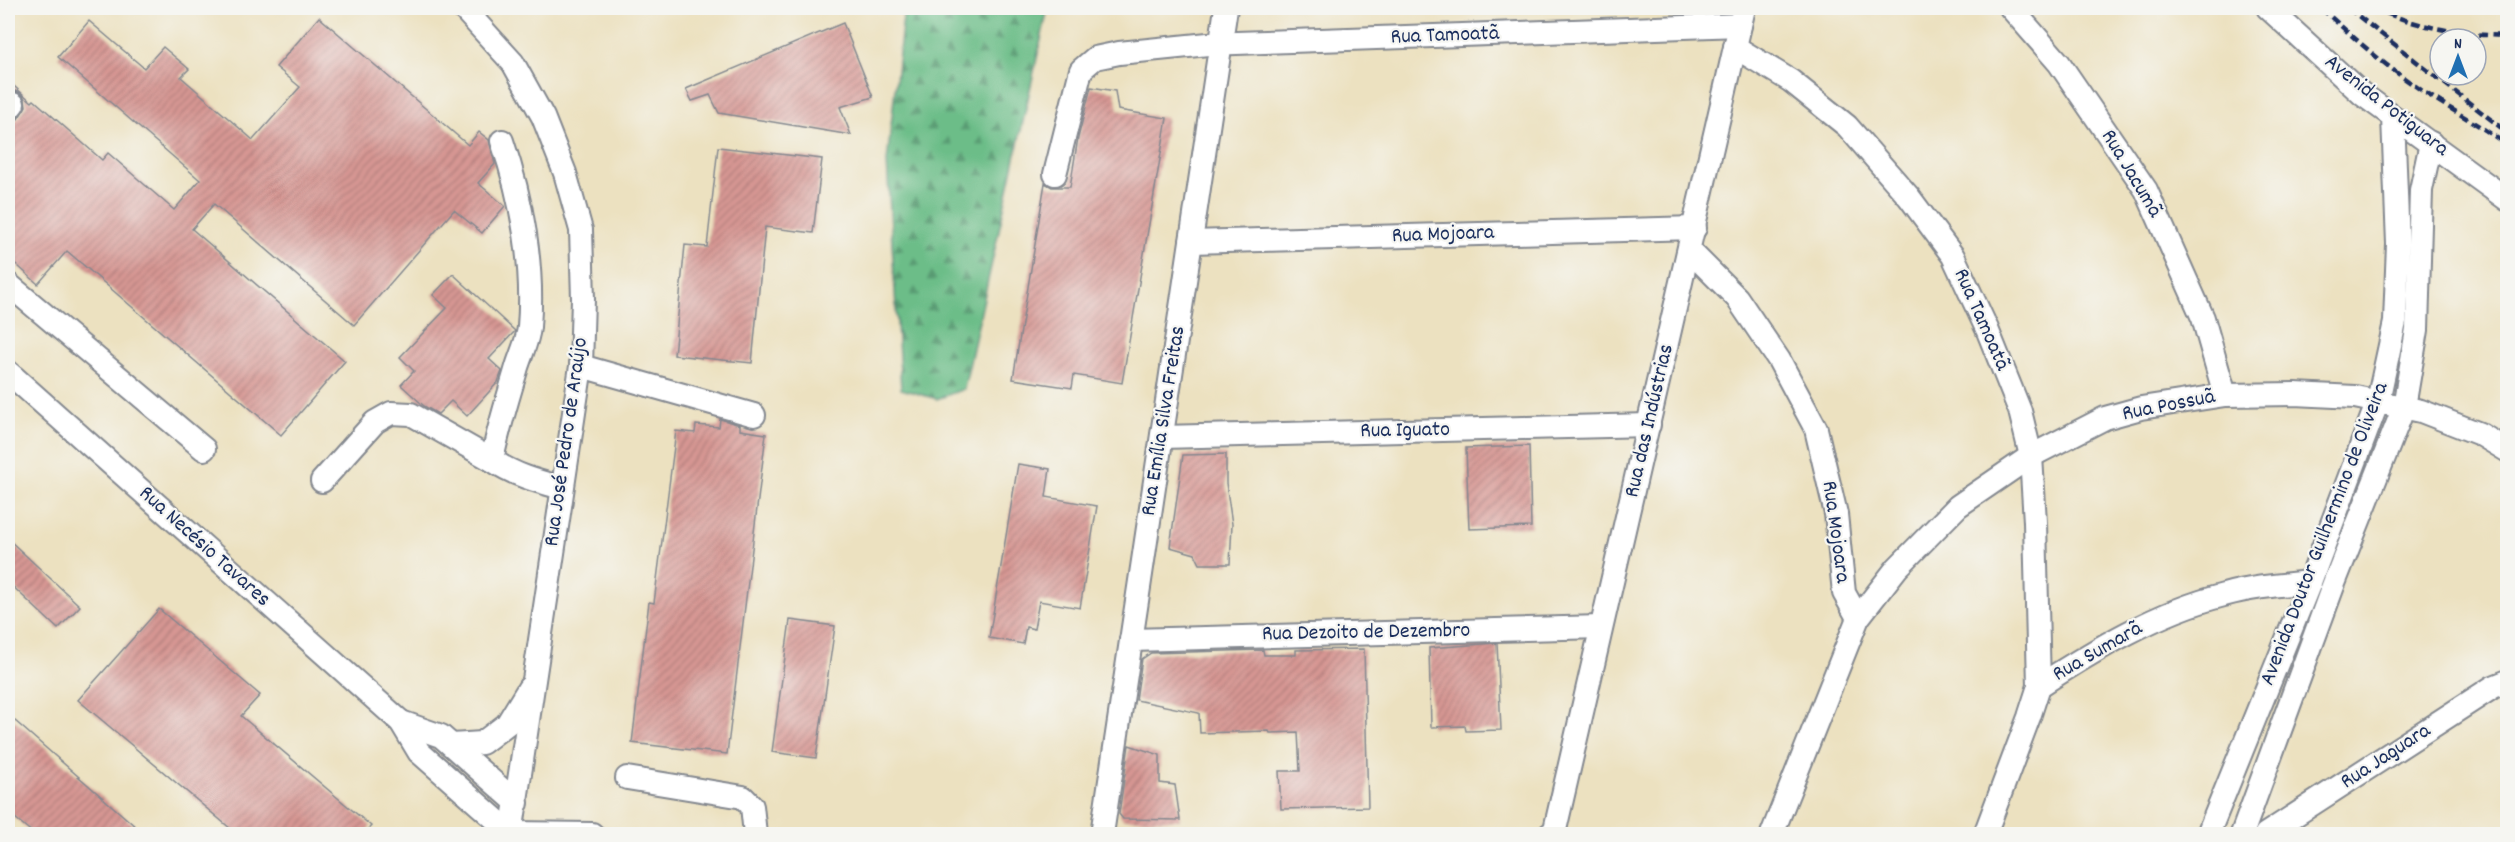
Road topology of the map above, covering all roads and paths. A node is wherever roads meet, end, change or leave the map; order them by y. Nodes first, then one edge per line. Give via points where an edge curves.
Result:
1 (463, 8) edge
2 (1226, 8) edge
3 (2011, 8) edge
4 (2268, 8) edge
5 (1742, 16) edge
6 (1221, 44) junction
7 (1735, 47) junction
8 (2393, 117) junction
9 (502, 141) dead end
10 (2431, 143) junction
11 (1055, 174) dead end
12 (2508, 200) edge
13 (1695, 228) junction
14 (1191, 242) junction
15 (1690, 251) junction
16 (8, 284) edge
17 (581, 366) junction
18 (8, 372) edge
19 (2225, 395) junction
20 (2378, 401) junction
21 (2404, 407) junction
22 (754, 415) dead end
23 (1649, 425) junction
24 (1162, 437) junction
25 (204, 449) dead end
26 (2508, 451) edge
27 (2031, 456) junction
28 (492, 460) junction
29 (322, 481) dead end
30 (562, 488) junction
31 (2310, 582) junction
32 (1858, 618) junction
33 (1601, 627) junction
34 (1131, 640) junction
35 (534, 679) junction
36 (2508, 681) edge
37 (2039, 686) junction
38 (401, 722) junction
39 (452, 746) junction
40 (627, 778) dead end
41 (517, 802) junction
42 (511, 834) edge
43 (592, 834) edge
44 (755, 834) edge
45 (1102, 834) edge
46 (1550, 834) edge
47 (1554, 834) edge
48 (1772, 834) edge
49 (1985, 834) edge
50 (2208, 834) edge
51 (2242, 834) edge
52 (2266, 834) edge

1 - 17 street, Rua José Pedro de Araújo via 513,63 543,117 565,173 581,230
2 - 6 street, Rua Emília Silva Freitas
3 - 19 street, Rua Jacumã via 2059,63 2146,190 2203,318
4 - 8 street, Avenida Potiguara via 2362,94
5 - 6 street, Rua Tamoatã
5 - 7 street, Rua das Indústrias
6 - 11 street, Rua Tamoatã via 1095,58 1081,70
6 - 14 street, Rua Emília Silva Freitas
7 - 13 street, Rua das Indústrias
7 - 27 street, Rua Tamoatã via 1791,81 1847,126 1909,197 1953,256 2020,411
8 - 10 street, Avenida Potiguara
8 - 20 street, Avenida Doutor Guilhermino de Oliveira via 2398,244 2395,322
9 - 28 street via 514,175 524,234 529,329
10 - 12 street, Avenida Potiguara
10 - 21 street, Avenida Doutor Guilhermino de Oliveira via 2421,190 2417,330
13 - 14 street, Rua Mojoara
13 - 15 street, Rua das Indústrias
14 - 24 street, Rua Emília Silva Freitas
15 - 23 street, Rua das Indústrias
15 - 32 street, Rua Mojoara via 1737,298 1779,360 1816,429 1836,514 1844,593
16 - 25 street
17 - 22 street
17 - 30 street, Rua José Pedro de Araújo
18 - 38 street, Rua Necésio Tavares
19 - 20 street, Rua Possuã via 2295,394
19 - 27 street, Rua Possuã via 2141,408 2105,418
20 - 21 street, Rua Possuã
20 - 31 street, Avenida Doutor Guilhermino de Oliveira
21 - 26 street, Rua Possuã via 2480,434
21 - 51 street, Avenida Doutor Guilhermino de Oliveira
23 - 24 street, Rua Iguato
23 - 33 street, Rua das Indústrias
24 - 34 street, Rua Emília Silva Freitas
27 - 32 street, Rua Possuã via 1958,507 1897,568
27 - 37 street, Rua Tamoatã
28 - 29 street via 411,414 391,413 375,422
28 - 30 street via 526,479
30 - 35 street, Rua José Pedro de Araújo
31 - 37 street, Rua Sumarã via 2222,595 2155,620 2090,653
31 - 50 street, Avenida Doutor Guilhermino de Oliveira
32 - 48 street
33 - 34 street, Rua Dezoito de Dezembro
33 - 47 street, Rua das Indústrias
34 - 45 street, Rua Emília Silva Freitas
35 - 39 street via 507,724 482,743
35 - 41 street, Rua José Pedro de Araújo
36 - 52 street, Rua Jaguara
37 - 49 street, Rua Sumarã
38 - 39 street, Rua Necésio Tavares via 441,736
38 - 42 street, Rua Necésio Tavares via 419,752
39 - 41 street, Rua Necésio Tavares
40 - 44 street via 743,797 752,807
41 - 42 street, Rua José Pedro de Araújo
42 - 43 street
46 - 47 street

